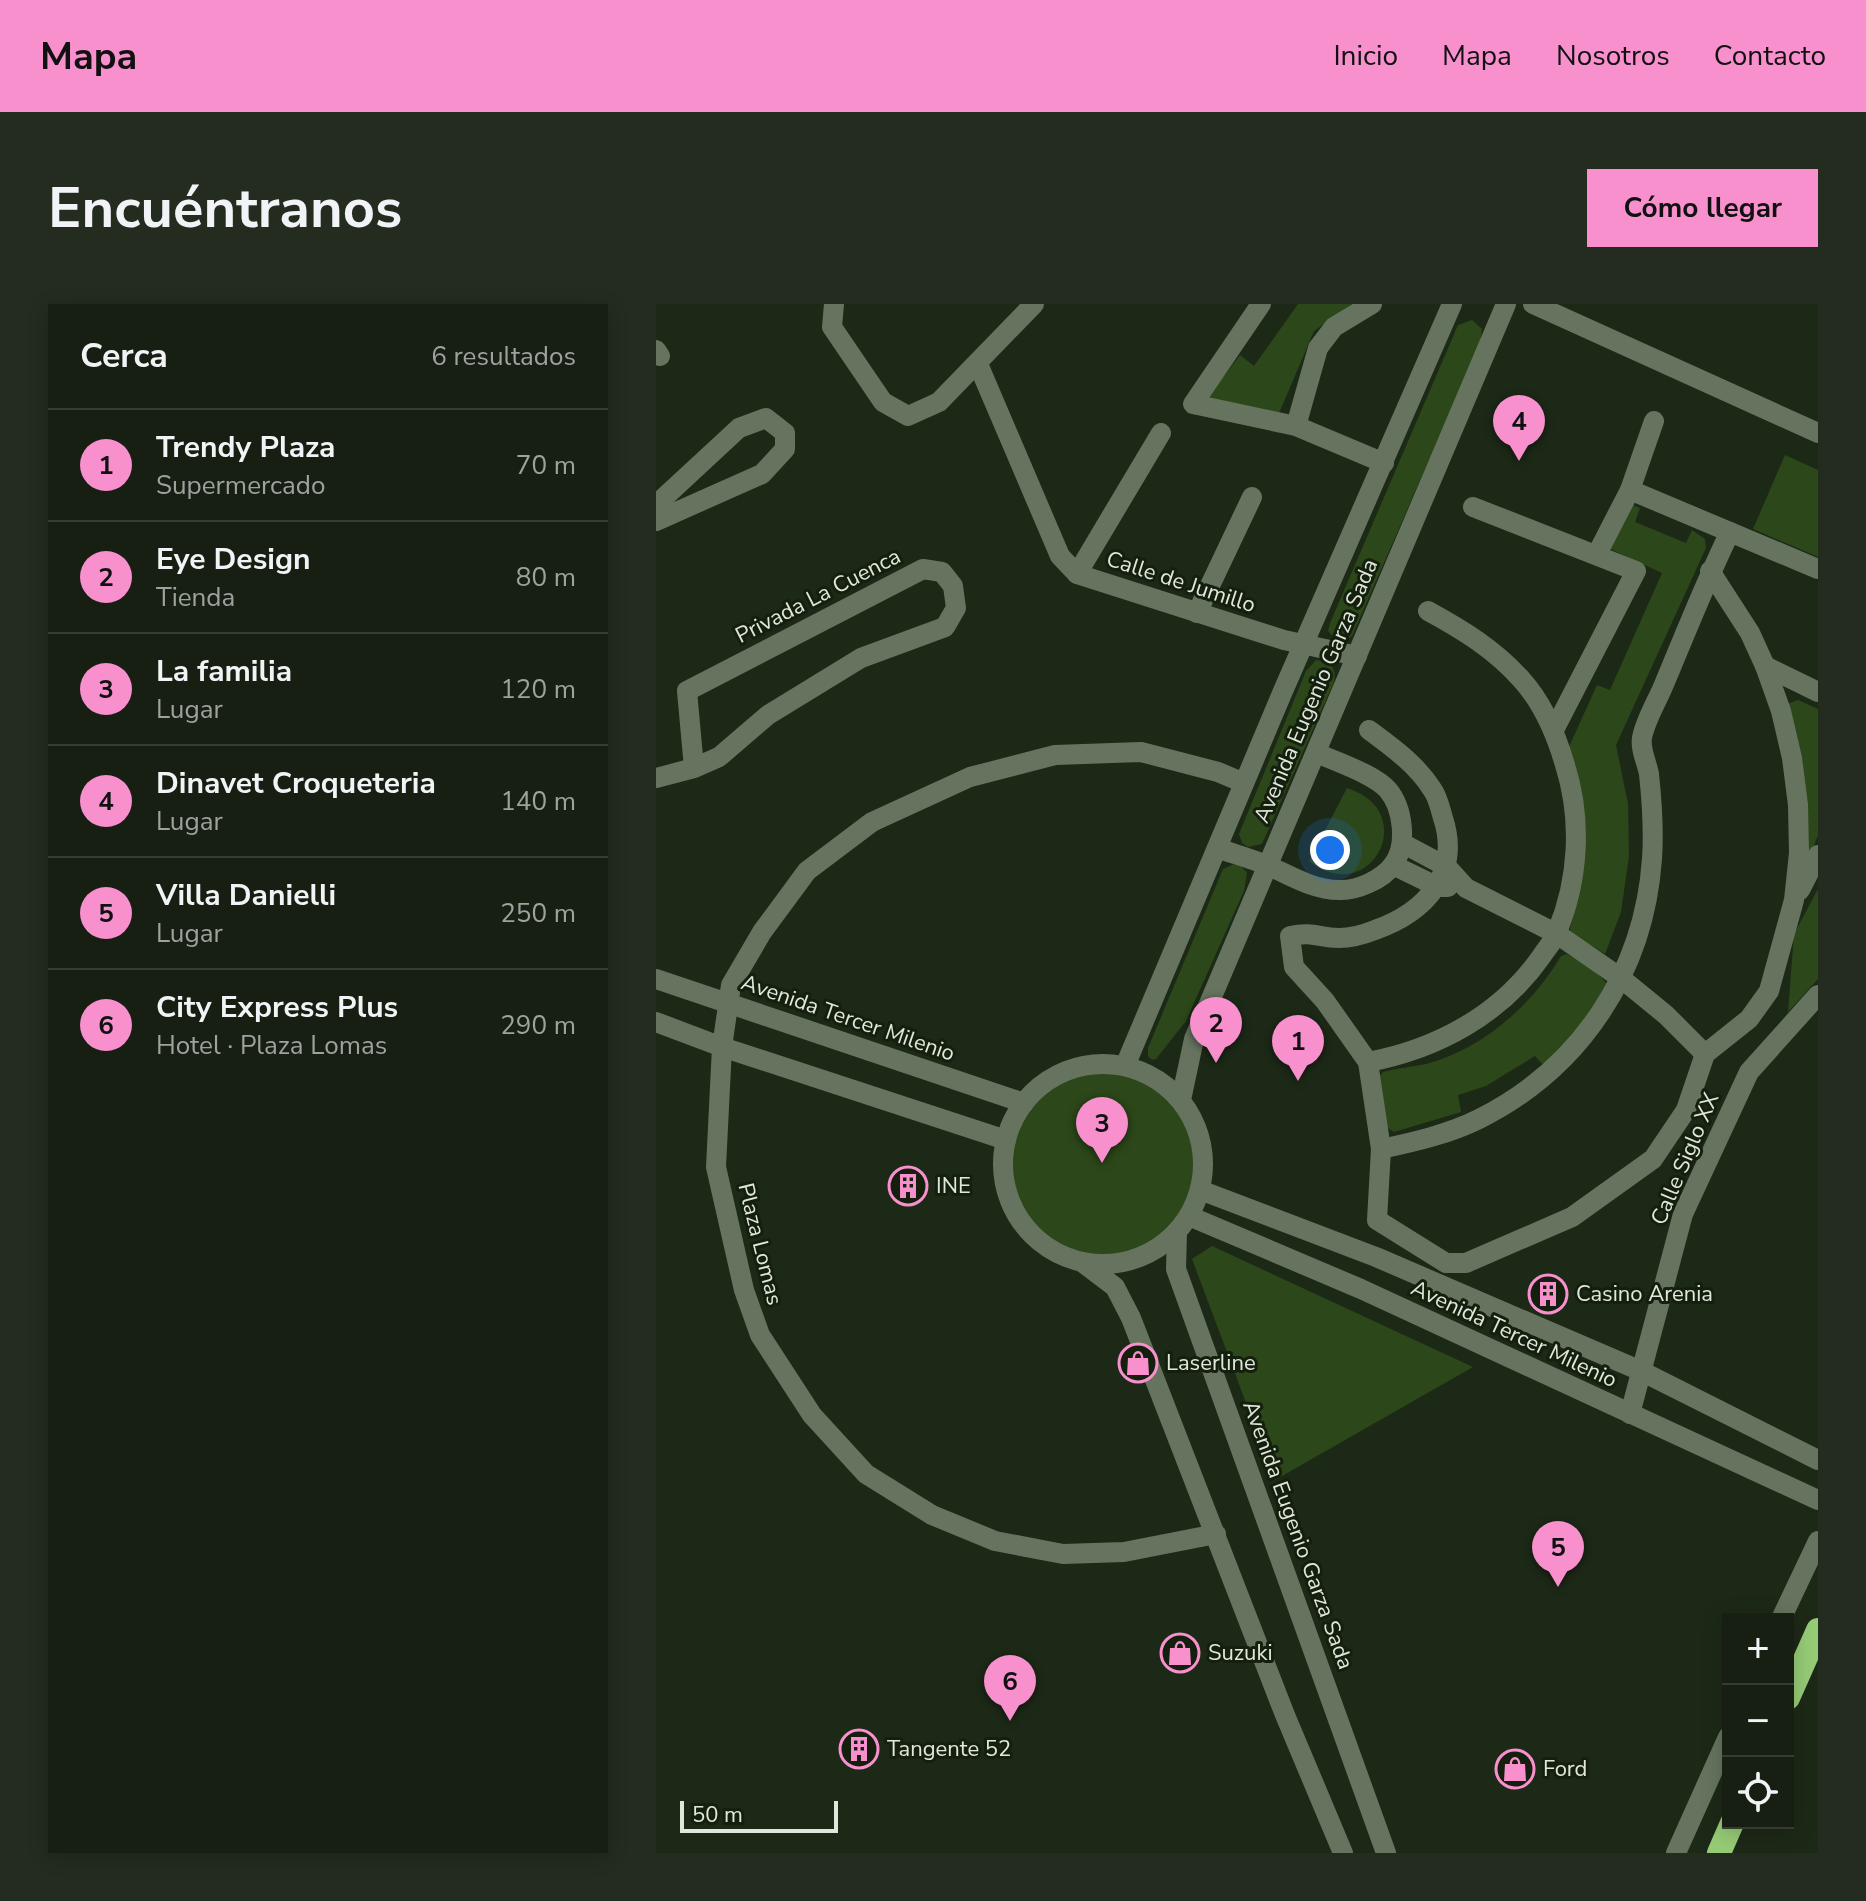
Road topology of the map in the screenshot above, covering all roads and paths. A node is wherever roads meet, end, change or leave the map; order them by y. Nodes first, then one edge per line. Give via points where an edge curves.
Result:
1 (834, 304) edge
2 (1034, 304) edge
3 (1261, 304) edge
4 (1372, 304) edge
5 (1452, 304) edge
6 (1506, 304) edge
7 (1533, 304) edge
8 (978, 364) junction
9 (1654, 421) dead end
10 (1296, 426) junction
11 (1161, 433) dead end
12 (1818, 433) edge
13 (1384, 463) junction
14 (1630, 490) junction
15 (1252, 497) dead end
16 (656, 505) edge
17 (1473, 507) dead end
18 (656, 521) edge
19 (1730, 532) junction
20 (1597, 554) junction
21 (1818, 569) edge
22 (1710, 571) junction
23 (1077, 574) junction
24 (1428, 611) dead end
25 (1197, 613) junction
26 (1304, 644) junction
27 (1357, 656) junction
28 (1765, 666) junction
29 (1818, 692) edge
30 (1369, 730) dead end
31 (1554, 730) junction
32 (1317, 753) junction
33 (694, 768) junction
34 (656, 778) edge
35 (1244, 783) junction
36 (1402, 843) junction
37 (1217, 848) junction
38 (1818, 855) edge
39 (1266, 865) junction
40 (1393, 865) junction
41 (1447, 867) junction
42 (1438, 887) junction
43 (1466, 888) junction
44 (1794, 900) junction
45 (1557, 934) junction
46 (656, 979) edge
47 (1622, 979) junction
48 (1818, 995) edge
49 (728, 1003) junction
50 (656, 1022) edge
51 (722, 1047) junction
52 (1705, 1054) junction
53 (1368, 1062) junction
54 (1125, 1066) junction
55 (1181, 1100) junction
56 (1024, 1103) junction
57 (1006, 1140) junction
58 (1381, 1149) junction
59 (1200, 1190) junction
60 (1183, 1224) junction
61 (1376, 1257) junction
62 (1082, 1262) junction
63 (1361, 1289) junction
64 (1641, 1371) junction
65 (1630, 1414) junction
66 (1818, 1460) edge
67 (1818, 1500) edge
68 (1216, 1534) junction
69 (1818, 1541) edge
70 (1784, 1613) edge
71 (1818, 1630) edge
72 (1794, 1685) edge
73 (1722, 1750) edge
74 (1343, 1853) edge
75 (1386, 1853) edge
76 (1676, 1853) edge

1 - 8 street via 832,327 883,402 908,416 939,402
2 - 8 street
3 - 10 street via 1193,404
4 - 10 street via 1334,327 1318,348
5 - 13 street, Avenida Eugenio Garza Sada
6 - 27 street, Avenida Eugenio Garza Sada
7 - 12 street
8 - 23 street, Calle de Jumillo via 1060,556
9 - 14 street
10 - 13 street
11 - 23 street
13 - 26 street, Avenida Eugenio Garza Sada
14 - 19 street
14 - 20 street
15 - 25 street
16 - 18 street via 739,428 766,418 785,433 785,449 762,474
17 - 20 street
19 - 21 street
19 - 22 street
20 - 31 street via 1636,571
22 - 28 street
22 - 47 street via 1642,740 1653,817 1652,860 1646,903
23 - 25 street, Calle de Jumillo
24 - 31 street via 1480,640 1522,680
25 - 26 street, Calle de Jumillo
26 - 27 street, Calle de Jumillo
26 - 35 street, Avenida Eugenio Garza Sada
27 - 32 street, Avenida Eugenio Garza Sada
28 - 29 street
28 - 44 street via 1781,711 1796,789 1799,853
30 - 41 street via 1410,761 1434,791 1448,834
31 - 45 street via 1575,796 1576,865
32 - 36 street via 1388,789 1398,810
32 - 39 street, Avenida Eugenio Garza Sada
33 - 33 street, Privada La Cuenca via 719,757 768,715 861,658 945,627 956,608 953,586 942,572 923,569 687,691
33 - 34 street, Privada La Cuenca
35 - 37 street, Avenida Eugenio Garza Sada
35 - 49 street, Plaza Lomas via 1141,752 1055,755 970,777 872,822 807,871 754,945 731,985
36 - 40 street
36 - 41 street
37 - 39 street
37 - 54 street, Avenida Eugenio Garza Sada
38 - 44 street
39 - 40 street via 1339,890 1373,881
39 - 55 street, Avenida Eugenio Garza Sada via 1194,1039
40 - 42 street
41 - 42 street
41 - 43 street
42 - 43 street
42 - 53 street via 1398,921 1372,932 1338,938 1310,932 1290,936 1294,967
43 - 45 street
44 - 52 street via 1769,991 1749,1019
45 - 47 street
45 - 53 street via 1529,974 1492,1009 1449,1037
46 - 49 street, Avenida Tercer Milenio
47 - 52 street
47 - 58 street via 1593,1026 1525,1092 1478,1120
48 - 64 street, Calle Siglo XX via 1749,1072 1683,1214
49 - 51 street, Plaza Lomas
49 - 56 street, Avenida Tercer Milenio
50 - 51 street
51 - 57 street
51 - 68 street, Plaza Lomas via 716,1167 744,1290 760,1335 812,1415 866,1474 932,1515 995,1541 1063,1554 1124,1552
52 - 58 street via 1686,1110 1653,1159 1572,1217 1466,1263 1446,1263 1377,1220
53 - 58 street
54 - 55 street via 1156,1079
54 - 56 street via 1069,1070
55 - 59 street via 1202,1144
56 - 57 street
57 - 62 street via 1003,1172 1011,1203 1028,1230 1052,1251
59 - 60 street
59 - 61 street, Avenida Tercer Milenio
60 - 62 street via 1158,1248 1135,1259
60 - 63 street, Avenida Tercer Milenio
60 - 75 street, Avenida Eugenio Garza Sada via 1176,1269
61 - 63 street
61 - 64 street, Avenida Tercer Milenio
62 - 68 street via 1115,1287 1131,1318
63 - 65 street, Avenida Tercer Milenio
64 - 65 street, Calle Siglo XX
64 - 66 street, Avenida Tercer Milenio
65 - 67 street, Avenida Tercer Milenio
68 - 74 street
69 - 70 street
71 - 72 highway
73 - 76 street

